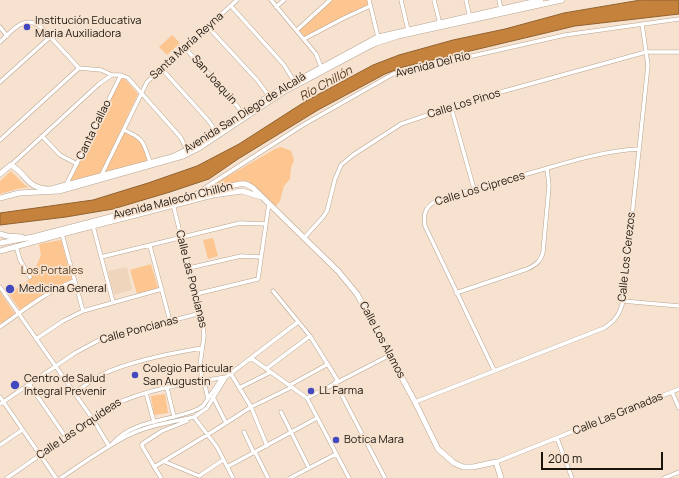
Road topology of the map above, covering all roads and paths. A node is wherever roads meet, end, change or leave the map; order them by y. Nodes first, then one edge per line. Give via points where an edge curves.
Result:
1 (237, 0) edge
2 (271, 0) edge
3 (284, 0) edge
4 (330, 0) edge
5 (368, 0) edge
6 (401, 0) edge
7 (434, 0) edge
8 (466, 0) edge
9 (499, 0) edge
10 (541, 0) edge
11 (562, 0) edge
12 (531, 1) edge
13 (231, 6) junction
14 (370, 6) junction
15 (276, 7) junction
16 (501, 9) junction
17 (470, 18) junction
18 (679, 19) edge
19 (642, 24) junction
20 (440, 25) junction
21 (0, 27) edge
22 (208, 27) junction
23 (297, 30) junction
24 (408, 30) junction
25 (6, 36) junction
26 (50, 37) junction
27 (378, 37) junction
28 (304, 39) junction
29 (0, 42) edge
30 (185, 48) junction
31 (646, 52) junction
32 (679, 52) edge
33 (79, 68) junction
34 (161, 68) junction
35 (322, 69) junction
36 (112, 74) junction
37 (121, 75) junction
38 (294, 81) junction
39 (0, 82) edge
40 (141, 93) junction
41 (269, 96) junction
42 (451, 107) junction
43 (242, 114) junction
44 (124, 130) junction
45 (216, 131) junction
46 (42, 136) junction
47 (0, 140) edge
48 (639, 149) junction
49 (187, 150) junction
50 (150, 162) junction
51 (77, 164) junction
52 (11, 165) junction
53 (548, 168) junction
54 (0, 174) edge
55 (100, 178) junction
56 (66, 185) junction
57 (474, 189) junction
58 (192, 196) junction
59 (0, 198) edge
60 (264, 198) junction
61 (269, 203) junction
62 (172, 204) junction
63 (266, 224) junction
64 (92, 226) junction
65 (0, 234) edge
66 (62, 234) junction
67 (33, 237) junction
68 (181, 237) junction
69 (304, 238) junction
70 (0, 243) edge
71 (22, 244) junction
72 (16, 246) junction
73 (150, 246) junction
74 (0, 251) edge
75 (101, 257) junction
76 (261, 257) junction
77 (189, 268) junction
78 (30, 277) dead end
79 (74, 281) junction
80 (0, 287) edge
81 (162, 289) junction
82 (274, 291) dead end
83 (196, 294) junction
84 (456, 294) junction
85 (623, 301) junction
86 (112, 302) junction
87 (679, 306) edge
88 (82, 311) junction
89 (201, 313) junction
90 (18, 314) junction
91 (170, 321) junction
92 (298, 322) junction
93 (0, 327) edge
94 (310, 336) junction
95 (36, 339) junction
96 (202, 348) junction
97 (390, 355) junction
98 (251, 358) junction
99 (328, 364) junction
100 (55, 366) junction
101 (266, 369) junction
102 (494, 370) junction
103 (271, 372) junction
104 (231, 374) junction
105 (224, 378) junction
106 (203, 381) junction
107 (336, 381) junction
108 (29, 384) junction
109 (291, 386) junction
110 (167, 388) junction
111 (239, 388) junction
112 (679, 389) edge
113 (672, 392) junction
114 (74, 393) junction
115 (146, 393) junction
116 (0, 397) edge
117 (213, 397) junction
118 (306, 398) junction
119 (208, 399) junction
120 (415, 402) junction
121 (2, 403) edge
122 (679, 406) edge
123 (250, 407) junction
124 (281, 412) dead end
125 (174, 417) junction
126 (194, 417) junction
127 (92, 418) junction
128 (318, 418) junction
129 (154, 422) junction
130 (226, 423) junction
131 (22, 430) junction
132 (244, 432) dead end
133 (291, 432) junction
134 (207, 434) junction
135 (65, 436) junction
136 (557, 438) junction
137 (0, 445) edge
138 (109, 446) junction
139 (267, 446) junction
140 (254, 452) junction
141 (336, 454) junction
142 (40, 455) junction
143 (223, 460) junction
144 (163, 461) junction
145 (496, 462) junction
146 (154, 467) junction
147 (227, 467) junction
148 (309, 468) junction
149 (679, 472) edge
150 (7, 478) edge
151 (56, 478) edge
152 (61, 478) edge
153 (161, 478) edge
154 (233, 478) edge
155 (268, 478) edge
156 (290, 478) edge
157 (348, 478) edge
158 (385, 478) edge
159 (501, 478) edge
160 (572, 478) edge
161 (664, 478) edge

1 - 13 street, Santa María Reyna
2 - 15 street
3 - 15 street
4 - 23 street
5 - 14 street
6 - 24 street
7 - 20 street
8 - 17 street
9 - 16 street
10 - 12 main road, Avenida San Diego de Alcalá
11 - 17 main road, Avenida San Diego de Alcalá
12 - 16 main road, Avenida San Diego de Alcalá
13 - 22 street, Santa María Reyna
13 - 38 street via 284,65
14 - 27 street
14 - 28 street
15 - 23 street
16 - 17 main road, Avenida San Diego de Alcalá
17 - 20 main road, Avenida San Diego de Alcalá
18 - 19 street, Avenida Del Río
19 - 31 street, Calle Los Cerezos
19 - 58 street, Avenida Del Río via 565,35 393,74 303,125
20 - 24 main road, Avenida San Diego de Alcalá
20 - 35 main road, Avenida San Diego de Alcalá via 376,43
21 - 25 street
22 - 30 street, Santa María Reyna
22 - 41 street
23 - 28 street
24 - 27 main road, Avenida San Diego de Alcalá
25 - 26 street via 24,22 30,21 36,23
25 - 29 street
26 - 33 street
26 - 39 street
27 - 35 main road, Avenida San Diego de Alcalá
28 - 35 street via 316,54
30 - 34 street, Santa María Reyna
30 - 43 street, San Joaquin
31 - 32 street, Calle Los Pinos
31 - 42 street, Calle Los Pinos
31 - 48 street, Calle Los Cerezos via 647,73
33 - 36 street
33 - 47 street
34 - 40 street, Santa María Reyna via 147,82
34 - 45 street
35 - 38 main road, Avenida San Diego de Alcalá
35 - 55 main road, Avenida San Diego de Alcalá via 193,152 170,161
36 - 37 street
36 - 46 street
37 - 40 street via 128,78
37 - 51 street, Canta Callao
38 - 41 main road, Avenida San Diego de Alcalá
40 - 44 street, Santa María Reyna
40 - 49 street via 178,135
41 - 43 main road, Avenida San Diego de Alcalá
42 - 57 street
42 - 69 street, Calle Los Pinos via 401,124 346,160 338,172 324,217
43 - 45 main road, Avenida San Diego de Alcalá
44 - 50 street via 142,140
44 - 55 street, Santa María Reyna
45 - 49 main road, Avenida San Diego de Alcalá
46 - 51 street via 60,155
46 - 52 street
48 - 53 street, Calle Los Cipreces via 589,156
48 - 85 street, Calle Los Cerezos
49 - 50 main road, Avenida San Diego de Alcalá via 172,157
50 - 55 main road, Avenida San Diego de Alcalá
51 - 56 street, Canta Callao
52 - 54 main road
52 - 56 main road, Avenida San Diego de Alcalá via 27,181 37,186 52,189
53 - 57 street, Calle Los Cipreces
53 - 84 street via 549,186 543,252 538,263
55 - 56 main road, Avenida San Diego de Alcalá
55 - 59 main road, Avenida San Diego de Alcalá via 59,191 19,193
57 - 84 street, Calle Los Cipreces via 434,202 425,211 425,226
58 - 60 main road, Avenida Malecón Chillón via 242,183 248,184
58 - 62 main road, Avenida Malecón Chillón
60 - 61 main road, Calle Los Alamos
60 - 62 main road, Avenida Malecón Chillón via 243,191
61 - 63 street
61 - 69 main road, Calle Los Alamos
62 - 64 main road, Avenida Malecón Chillón
62 - 67 main road, Avenida Malecón Chillón
62 - 68 street, Calle Las Poncianas
63 - 68 street via 240,223
63 - 76 street
64 - 66 main road, Avenida Malecón Chillón
64 - 75 street
65 - 67 main road
66 - 71 main road, Avenida Malecón Chillón
66 - 79 street
67 - 70 main road, Avenida Malecón Chillón
68 - 73 street
68 - 77 street, Calle Las Poncianas
69 - 97 main road, Calle Los Alamos via 338,271 357,294
70 - 71 main road
71 - 72 main road, Avenida Malecón Chillón
72 - 74 main road, Avenida Malecón Chillón
72 - 78 street via 20,260
73 - 75 street
73 - 81 street
75 - 86 street
76 - 77 street via 241,256
76 - 83 street via 258,279
77 - 83 street, Calle Las Poncianas
79 - 88 street
79 - 90 street via 59,287
80 - 90 street
81 - 86 street
81 - 91 street
82 - 92 street
83 - 89 street, Calle Las Poncianas
84 - 102 street, Calle Los Cipreces
85 - 87 street
85 - 102 street, Calle Los Cerezos via 618,316 604,328
86 - 88 street
88 - 95 street
89 - 91 street, Calle Poncianas
89 - 96 street, Calle Las Poncianas via 204,336
90 - 93 street
90 - 95 street
91 - 100 street, Calle Poncianas via 101,339
92 - 94 street
92 - 98 street
94 - 99 street
94 - 101 street
95 - 100 street
96 - 106 street, Calle Las Poncianas via 200,365
96 - 114 street via 113,370
97 - 107 street
97 - 120 main road, Calle Los Alamos
98 - 101 street
98 - 104 street
99 - 107 street
99 - 109 street
100 - 108 street, Calle Poncianas
100 - 114 street
101 - 103 street
102 - 120 street, Calle Los Cerezos
103 - 109 street
103 - 111 street
104 - 105 street
104 - 111 street
105 - 106 street, Calle Las Orquídeas
105 - 117 street
105 - 119 street
106 - 110 street, Calle Las Orquídeas
106 - 119 street, Calle Las Poncianas
107 - 118 street
107 - 158 street
108 - 121 street, Calle Poncianas
108 - 135 street
109 - 118 street
109 - 123 street
110 - 115 street, Calle Las Orquídeas
110 - 125 street
111 - 123 street
112 - 113 street, Calle Las Granadas
113 - 122 street
113 - 136 street, Calle Las Granadas
114 - 127 street
115 - 127 street, Calle Las Orquídeas via 126,399
115 - 129 street
116 - 121 street
117 - 126 street via 205,409
117 - 130 street
118 - 128 street
119 - 125 street via 198,409
120 - 145 main road, Calle Los Alamos via 438,449 445,457 463,467
121 - 131 street
123 - 130 street
123 - 139 street
124 - 133 street
125 - 129 street
126 - 134 street
126 - 138 street via 136,432
126 - 146 street via 162,431 142,444
127 - 135 street, Calle Las Orquídeas
127 - 138 street
128 - 133 street
128 - 141 street
129 - 138 street via 125,432
130 - 134 street
131 - 137 street
131 - 142 street
132 - 140 street
133 - 139 street
133 - 148 street
134 - 143 street
134 - 144 street
135 - 142 street, Calle Las Orquídeas
136 - 145 street, Calle Las Granadas
136 - 160 street
138 - 152 street
139 - 140 street
140 - 147 street
140 - 155 street
141 - 148 street
141 - 157 street
142 - 150 street, Calle Las Orquídeas
142 - 151 street
143 - 144 street via 198,476
143 - 147 street
144 - 146 street
145 - 159 main road
146 - 153 street
147 - 154 street
148 - 156 street
149 - 161 street

